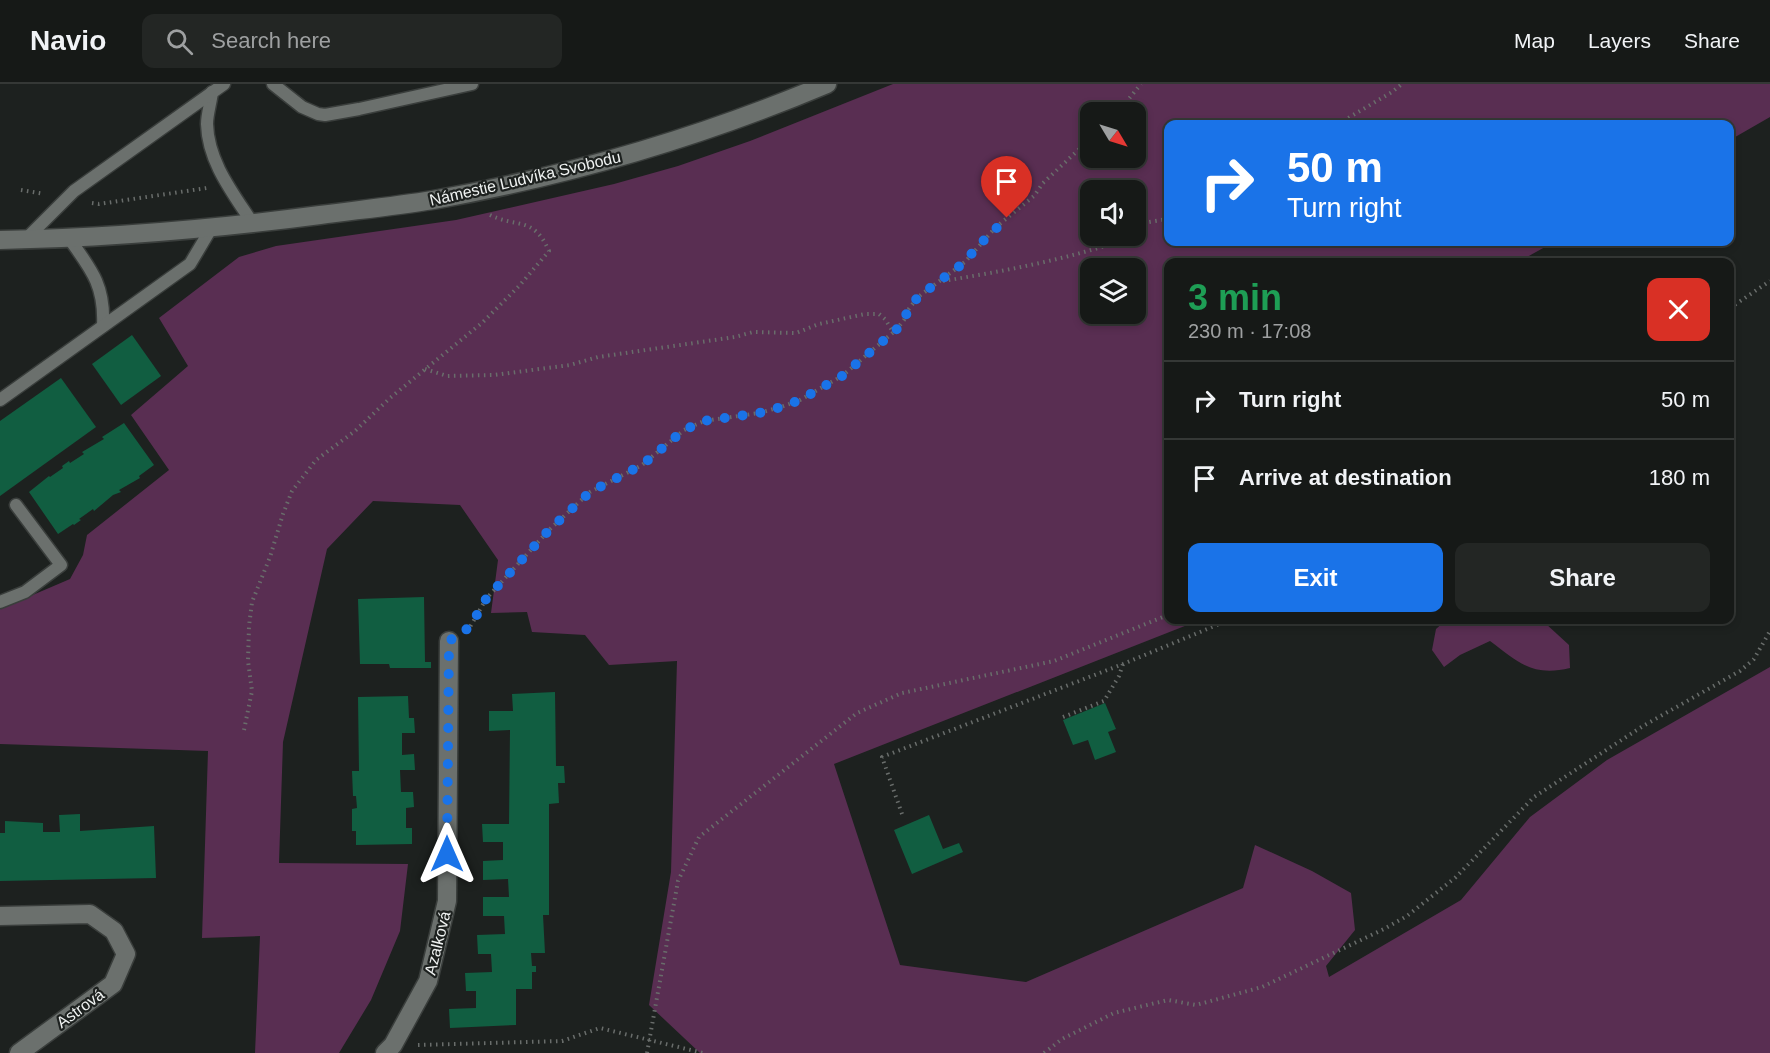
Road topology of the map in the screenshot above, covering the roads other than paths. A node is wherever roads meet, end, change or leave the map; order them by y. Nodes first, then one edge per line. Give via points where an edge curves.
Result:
1 (224, 84) edge
2 (273, 84) edge
3 (472, 84) edge
4 (827, 84) edge
5 (212, 92) junction
6 (254, 224) junction
7 (213, 227) junction
8 (68, 237) junction
9 (0, 240) edge
10 (25, 240) junction
11 (103, 326) junction
12 (2, 397) edge
13 (16, 505) dead end
14 (0, 602) edge
15 (449, 641) road end
16 (0, 916) edge
17 (389, 1049) edge
18 (19, 1053) edge

1 - 5 lane
2 - 3 lane via 302,107 325,115
4 - 6 street, Námestie Ludvíka Svobodu via 698,134 611,160 432,200
5 - 6 lane via 207,122 210,150
5 - 10 lane via 74,191
6 - 7 street, Námestie Ludvíka Svobodu
7 - 8 street, Námestie Ludvíka Svobodu
7 - 11 lane via 190,264
8 - 10 street, Námestie Ludvíka Svobodu
8 - 11 lane via 93,272 104,304
9 - 10 street, Námestie Ludvíka Svobodu
11 - 12 lane
13 - 14 lane via 61,565 25,592
15 - 17 street, Azalková via 447,901 428,981
16 - 18 street, Astrová via 90,914 114,931 126,954 113,984

